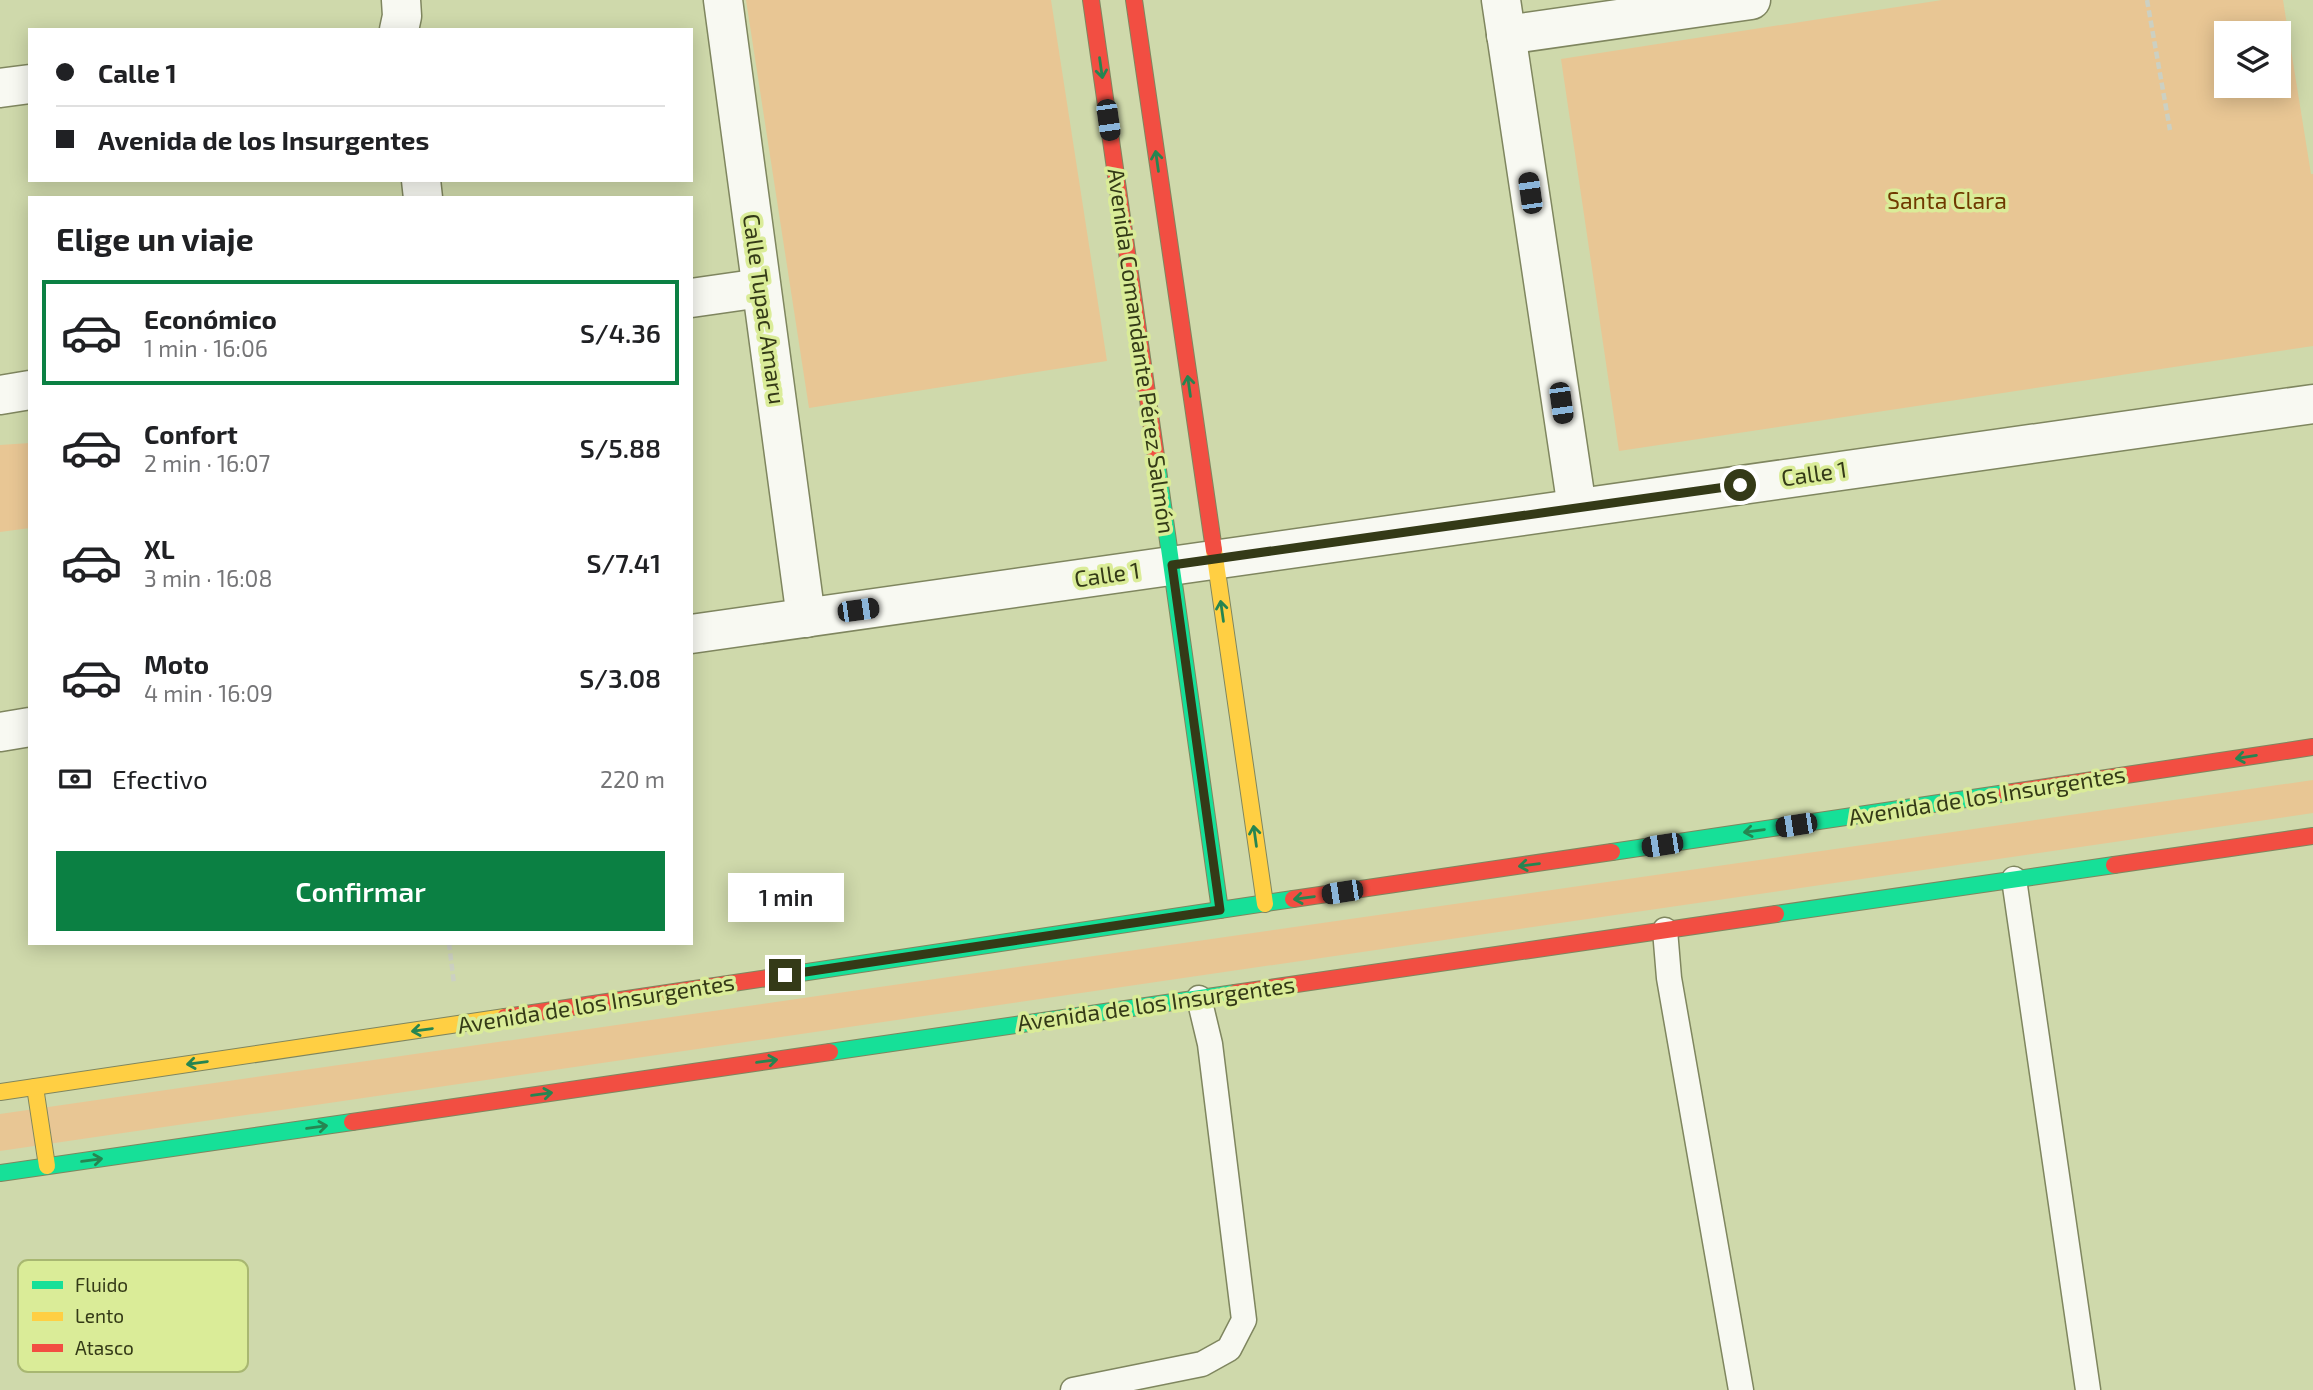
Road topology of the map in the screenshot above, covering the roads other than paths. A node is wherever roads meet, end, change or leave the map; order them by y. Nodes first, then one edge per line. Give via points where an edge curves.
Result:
1 (401, 0) edge
2 (723, 0) edge
3 (1091, 0) edge
4 (1134, 0) edge
5 (1751, 0) edge
6 (1504, 17) edge
7 (399, 28) edge
8 (28, 84) edge
9 (0, 89) edge
10 (761, 288) junction
11 (693, 298) edge
12 (28, 390) edge
13 (0, 395) edge
14 (2313, 404) edge
15 (1577, 508) junction
16 (1214, 560) junction
17 (1172, 565) junction
18 (806, 618) junction
19 (693, 634) edge
20 (28, 727) edge
21 (0, 732) edge
22 (2313, 747) edge
23 (2313, 836) edge
24 (2014, 879) junction
25 (1265, 904) junction
26 (1220, 910) junction
27 (1665, 930) junction
28 (1199, 998) junction
29 (35, 1087) junction
30 (0, 1092) edge
31 (47, 1166) junction
32 (0, 1173) edge
33 (1073, 1390) edge
34 (1741, 1390) edge
35 (2088, 1390) edge

1 - 7 street
2 - 10 street, Calle Tupac Amaru
3 -> 17 main road, Avenida Comandante Pérez Salmón
16 -> 4 main road, Avenida Comandante Pérez Salmón
5 - 6 street
6 - 15 street
8 - 9 street
10 - 11 street
10 - 18 street, Calle Tupac Amaru
12 - 13 street
14 - 15 street, Calle 1
15 - 16 street, Calle 1
16 - 17 street, Calle 1
25 -> 16 main road, Avenida Comandante Pérez Salmón
17 - 18 street, Calle 1
17 - 26 main road, Avenida Comandante Pérez Salmón
18 - 19 street, Calle 1
20 - 21 street
22 -> 25 main road, Avenida de los Insurgentes
23 - 24 main road, Avenida de los Insurgentes
24 - 27 main road, Avenida de los Insurgentes
24 - 35 lane
25 - 26 main road, Avenida de los Insurgentes
26 -> 29 main road, Avenida de los Insurgentes
27 - 28 main road, Avenida de los Insurgentes
27 - 34 lane via 1669,978
31 -> 28 main road, Avenida de los Insurgentes
28 - 33 lane via 1210,1044 1244,1320 1229,1349 1202,1364
29 - 30 main road, Avenida de los Insurgentes
29 - 31 main road
31 - 32 main road, Avenida de los Insurgentes

